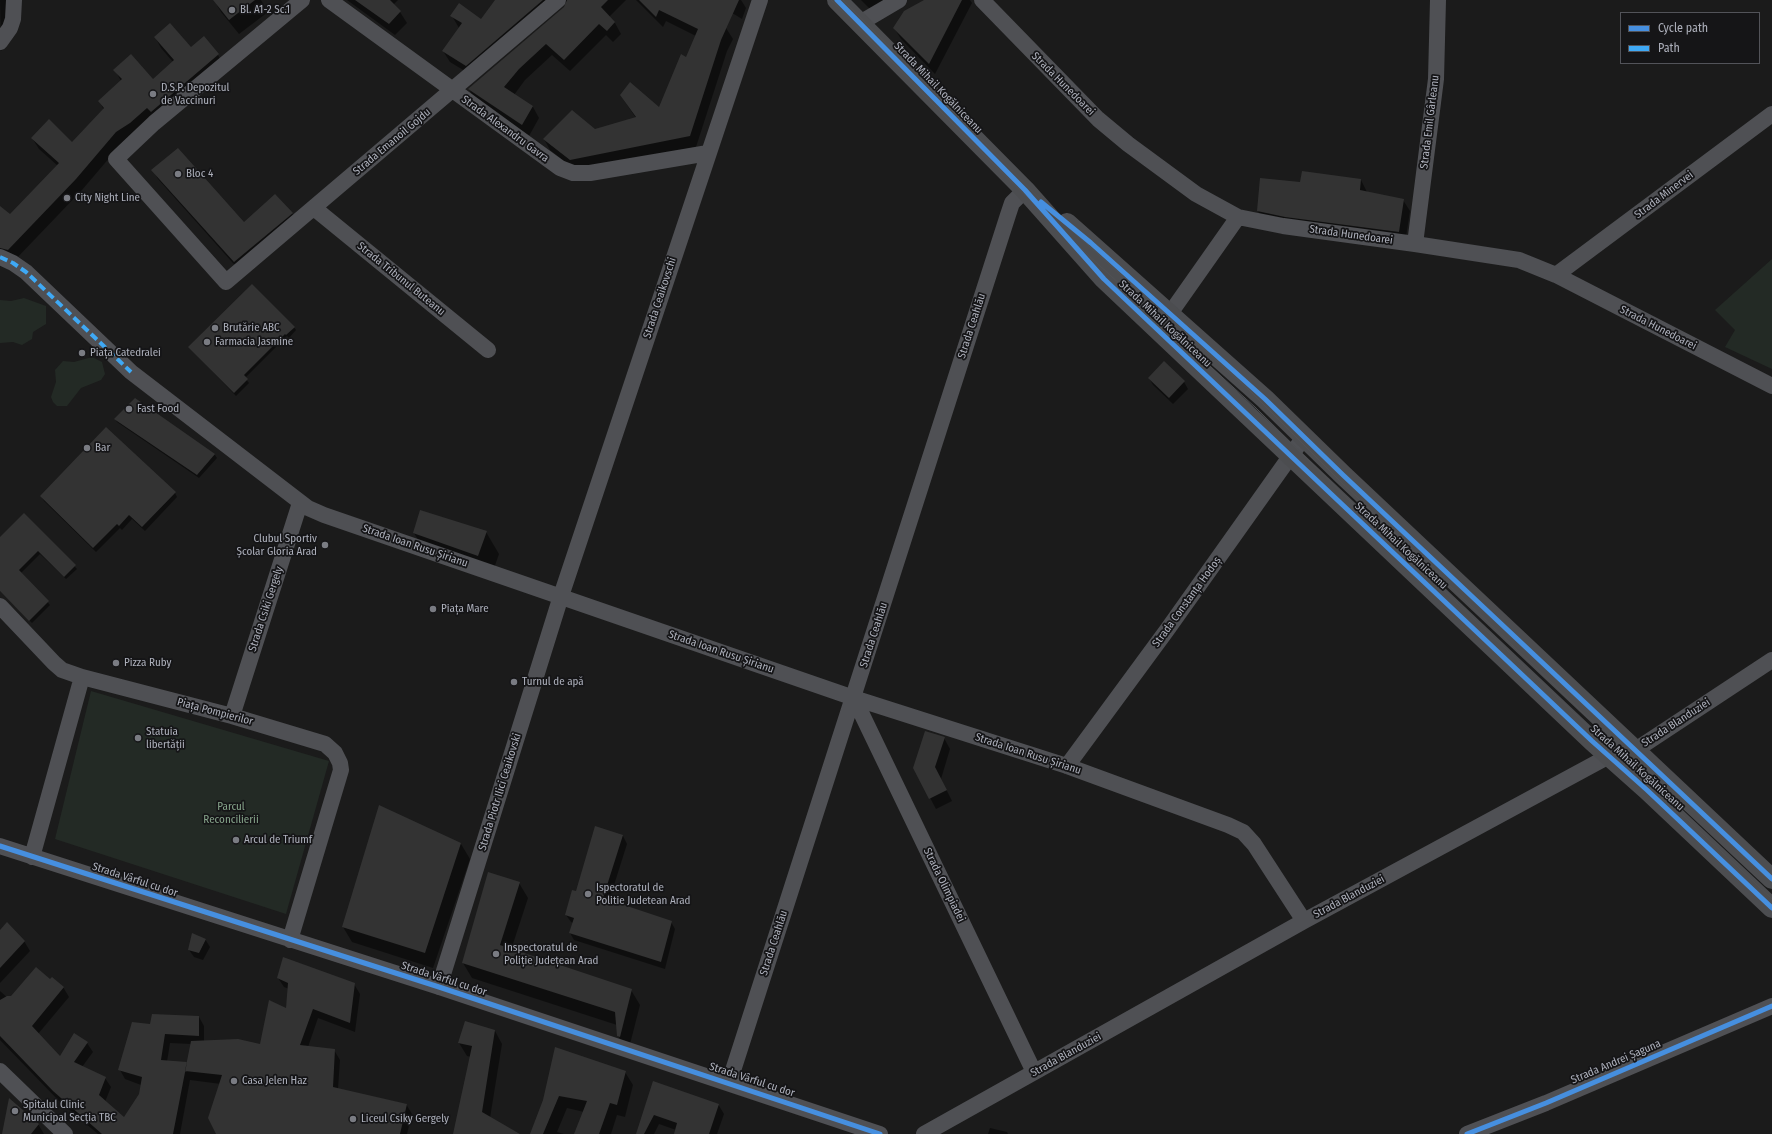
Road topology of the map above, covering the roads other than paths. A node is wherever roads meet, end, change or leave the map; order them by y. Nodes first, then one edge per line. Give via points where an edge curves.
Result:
1 (14, 0) edge
2 (302, 0) edge
3 (329, 0) edge
4 (558, 0) edge
5 (760, 0) edge
6 (837, 0) edge
7 (899, 0) edge
8 (982, 0) edge
9 (1438, 0) edge
10 (860, 23) junction
11 (0, 42) edge
12 (453, 91) junction
13 (1772, 114) edge
14 (708, 153) junction
15 (1025, 190) junction
16 (314, 208) junction
17 (1238, 217) junction
18 (1415, 244) junction
19 (7, 260) edge
20 (1556, 275) junction
21 (1169, 315) junction
22 (488, 350) dead end
23 (1772, 386) edge
24 (1304, 438) junction
25 (1291, 456) junction
26 (300, 503) junction
27 (561, 596) junction
28 (0, 606) edge
29 (1772, 660) edge
30 (82, 677) junction
31 (854, 698) junction
32 (232, 716) junction
33 (1634, 751) junction
34 (1609, 756) junction
35 (1067, 766) junction
36 (0, 846) edge
37 (32, 857) junction
38 (1772, 879) edge
39 (1772, 908) edge
40 (1304, 921) junction
41 (290, 940) junction
42 (439, 987) junction
43 (1772, 1006) edge
44 (0, 1071) edge
45 (1034, 1072) junction
46 (729, 1083) junction
47 (65, 1134) edge
48 (880, 1134) edge
49 (924, 1134) edge
50 (1467, 1134) edge

1 - 11 street via 13,19
2 - 16 street, Strada Emanoil Gojdu via 154,123 116,159 226,282
3 - 12 street, Strada Alexandru Gavra
4 - 12 street, Strada Emanoil Gojdu
5 - 14 street, Strada Ceaikovschi
6 - 10 main road, Strada Mihail Kogălniceanu
7 - 10 street
8 - 17 street, Strada Hunedoarei via 1098,119 1196,194
9 - 18 street, Strada Emil Gârleanu via 1436,79
10 - 15 main road, Strada Mihail Kogălniceanu
12 - 14 street, Strada Alexandru Gavra via 560,168 573,173 590,173
12 - 16 street, Strada Emanoil Gojdu
13 - 20 street, Strada Minervei
14 - 27 street, Strada Ceaikovschi
15 - 21 main road, Strada Mihail Kogălniceanu via 1091,243
15 - 25 main road, Strada Mihail Kogălniceanu via 1104,279
15 - 31 street, Strada Ceahlău via 1012,203
16 - 22 street, Strada Tribunul Buteanu
17 - 18 street, Strada Hunedoarei via 1283,226
17 - 21 street
18 - 20 street, Strada Hunedoarei via 1519,260
19 - 26 street, Strada Ioan Rusu Șirianu via 49,292 131,372
20 - 23 street, Strada Hunedoarei
21 - 24 main road, Strada Mihail Kogălniceanu via 1265,399
24 - 25 street, Strada Constanța Hodoș
24 - 33 main road, Strada Mihail Kogălniceanu
25 - 34 main road, Strada Mihail Kogălniceanu
25 - 35 street, Strada Constanța Hodoș
26 - 27 street, Strada Ioan Rusu Șirianu via 324,514
26 - 32 street, Strada Csiki Gergely
27 - 31 street, Strada Ioan Rusu Șirianu
27 - 42 street, Strada Piotr Ilici Ceaikovski
28 - 30 street, Piața Pompierilor via 62,670
29 - 33 street, Strada Blanduziei
30 - 32 street, Piața Pompierilor
30 - 37 street
31 - 35 street, Strada Ioan Rusu Șirianu
31 - 45 street, Strada Olimpiadei
31 - 46 street, Strada Ceahlău
32 - 41 street, Piața Pompierilor via 325,744 335,753 340,763 341,770
33 - 34 street, Strada Blanduziei
33 - 38 main road, Strada Mihail Kogălniceanu
34 - 39 main road, Strada Mihail Kogălniceanu
34 - 40 street, Strada Blanduziei
35 - 40 street, Strada Ioan Rusu Șirianu via 1243,832 1254,844
36 - 37 street, Strada Vârful cu dor
37 - 41 street, Strada Vârful cu dor
40 - 45 street, Strada Blanduziei
41 - 42 street, Strada Vârful cu dor
42 - 46 street, Strada Vârful cu dor
43 - 50 street, Strada Andrei Șaguna
44 - 47 street
45 - 49 street, Strada Blanduziei
46 - 48 street, Strada Vârful cu dor

